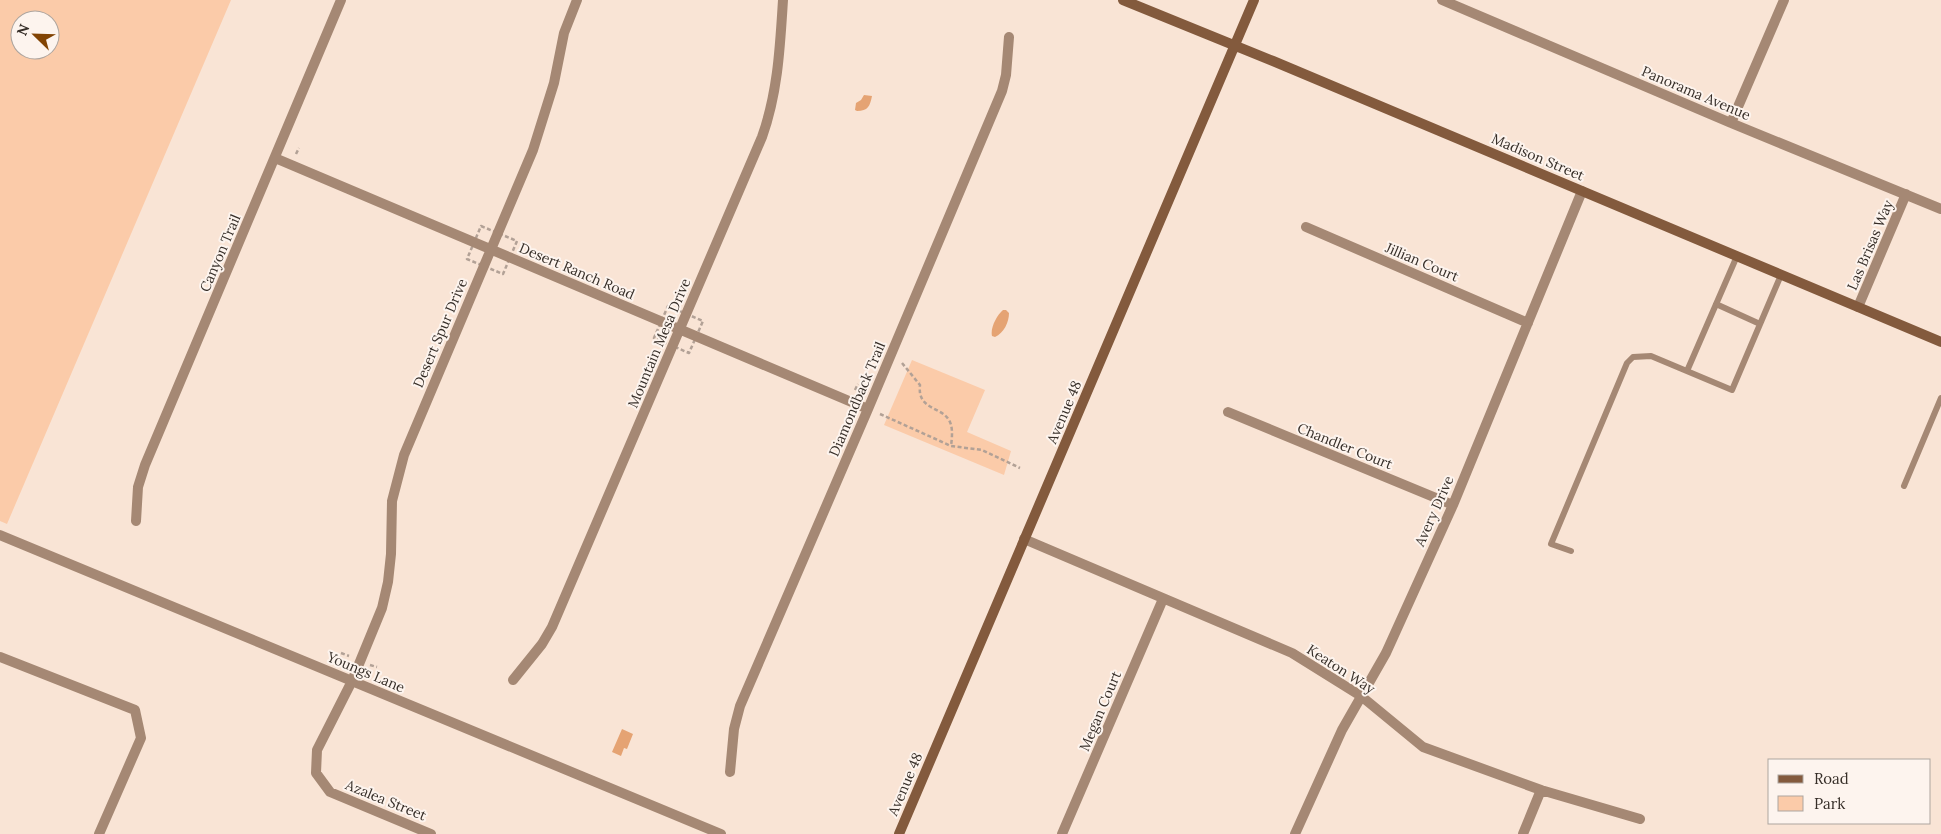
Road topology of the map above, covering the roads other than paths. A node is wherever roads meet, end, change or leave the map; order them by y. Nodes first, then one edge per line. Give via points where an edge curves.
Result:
1 (342, 0) edge
2 (577, 0) edge
3 (782, 0) edge
4 (1123, 0) edge
5 (1254, 0) edge
6 (1442, 0) edge
7 (1784, 0) edge
8 (1009, 37) dead end
9 (1234, 45) junction
10 (1731, 123) junction
11 (275, 158) junction
12 (1582, 191) junction
13 (1906, 194) junction
14 (1941, 209) edge
15 (1306, 227) dead end
16 (491, 249) junction
17 (1737, 256) junction
18 (1781, 275) junction
19 (1716, 304) junction
20 (1858, 307) junction
21 (1528, 323) junction
22 (1760, 324) junction
23 (680, 329) junction
24 (1941, 342) edge
25 (1687, 371) junction
26 (1941, 398) edge
27 (868, 409) junction
28 (1228, 412) dead end
29 (1904, 486) dead end
30 (1453, 504) junction
31 (136, 521) dead end
32 (0, 535) edge
33 (1024, 539) junction
34 (1570, 551) dead end
35 (1163, 599) junction
36 (0, 657) edge
37 (513, 680) dead end
38 (352, 681) junction
39 (1361, 696) junction
40 (730, 772) dead end
41 (1541, 790) junction
42 (330, 792) joint
43 (1640, 819) dead end
44 (99, 834) edge
45 (431, 834) edge
46 (721, 834) edge
47 (899, 834) edge
48 (1062, 834) edge
49 (1295, 834) edge
50 (1523, 834) edge

1 - 11 street, Canyon Trail
2 - 16 street, Desert Spur Drive via 564,33 554,83 533,150
3 - 23 street, Mountain Mesa Drive via 780,54 768,121
4 - 9 main road, Madison Street
5 - 9 main road, Avenue 48
6 - 10 street, Panorama Avenue
7 - 10 street
8 - 27 street, Diamondback Trail via 1002,91
9 - 12 main road, Madison Street
9 - 33 main road, Avenue 48
10 - 13 street, Panorama Avenue
11 - 16 street, Desert Ranch Road
11 - 31 street, Canyon Trail via 145,464 138,487
12 - 17 main road, Madison Street
12 - 21 street, Avery Drive
13 - 14 street, Panorama Avenue
13 - 20 street, Las Brisas Way
15 - 21 street, Jillian Court
16 - 23 street, Desert Ranch Road
16 - 38 street, Desert Spur Drive via 404,454 392,501 388,582 382,608
17 - 18 main road, Madison Street
17 - 19 lane
18 - 20 main road, Madison Street
18 - 22 lane
19 - 22 lane
19 - 25 lane
20 - 24 main road, Madison Street
21 - 30 street, Avery Drive
22 - 25 lane via 1732,390
23 - 27 street, Desert Ranch Road
23 - 37 street, Mountain Mesa Drive via 552,627
25 - 34 lane via 1651,356 1633,357 1627,363 1551,544
26 - 29 lane
27 - 40 street, Diamondback Trail via 740,706
28 - 30 street, Chandler Court
30 - 39 street, Avery Drive via 1386,653
32 - 38 street, Youngs Lane
33 - 35 street, Keaton Way
33 - 47 main road, Avenue 48
35 - 39 street, Keaton Way via 1292,653
35 - 48 street, Megan Court
36 - 44 street via 135,710 141,738
38 - 42 street, Desert Spur Drive via 317,750 316,774
38 - 46 street, Youngs Lane
39 - 41 street, Keaton Way via 1422,747
39 - 49 street, Avery Drive
41 - 43 street, Keaton Way
41 - 50 street
42 - 45 street, Azalea Street

